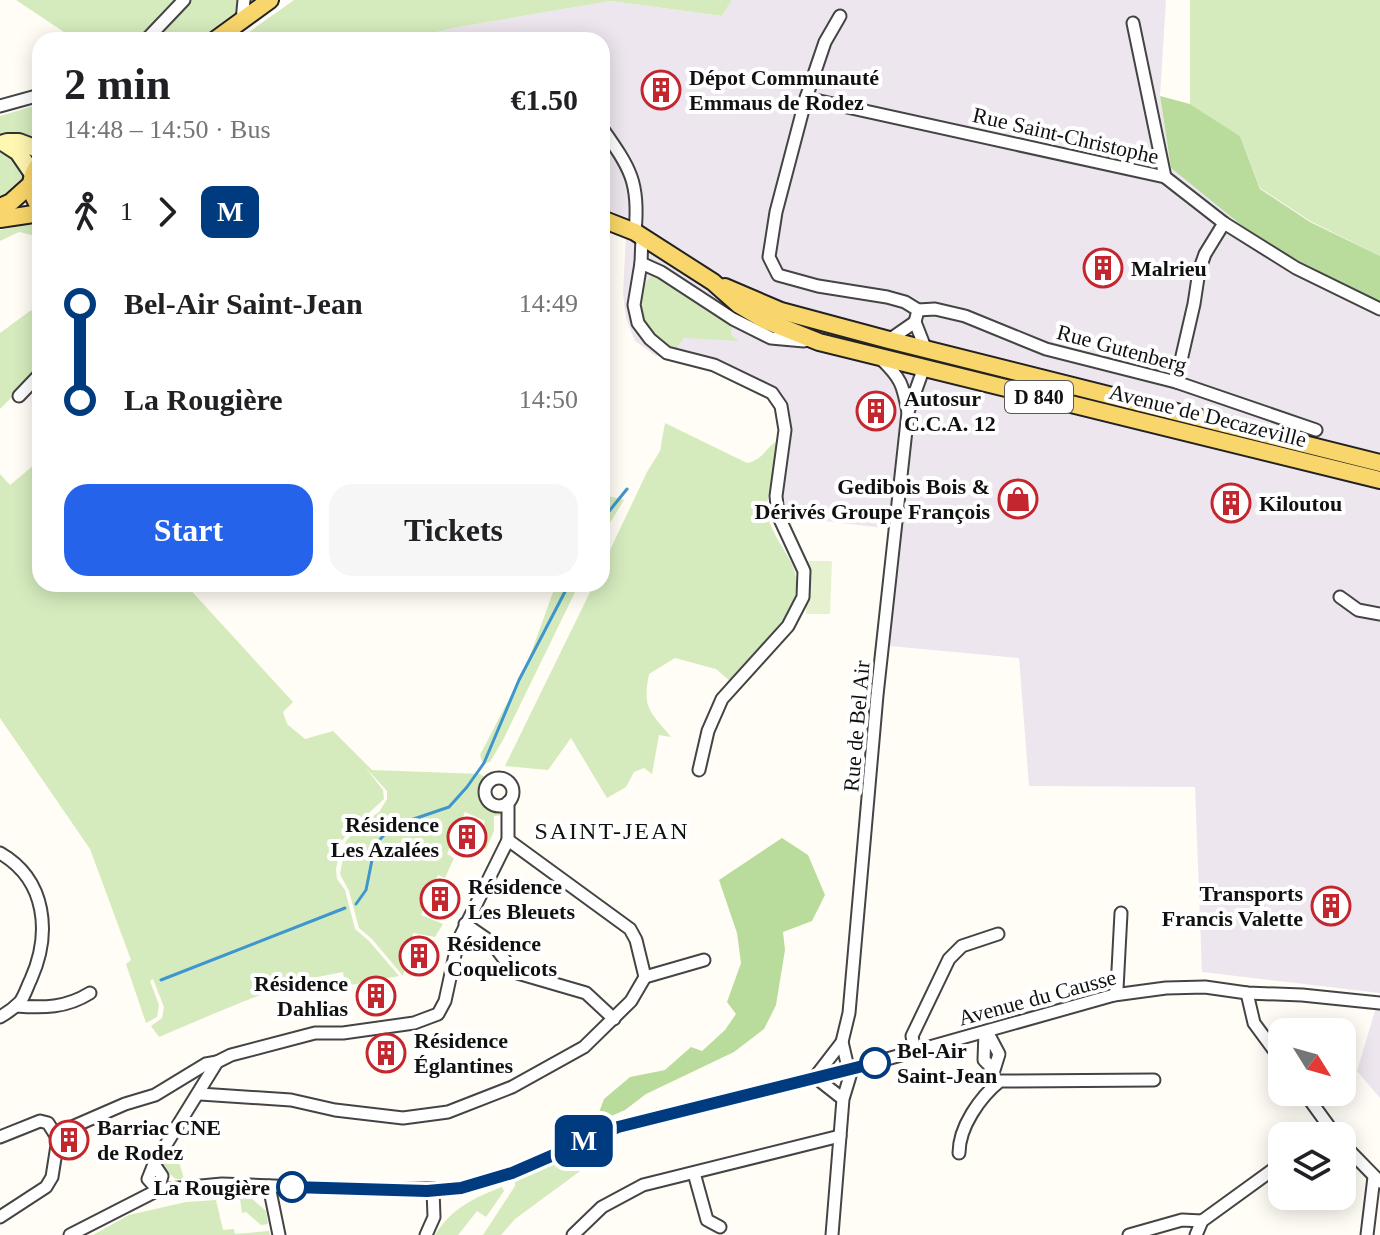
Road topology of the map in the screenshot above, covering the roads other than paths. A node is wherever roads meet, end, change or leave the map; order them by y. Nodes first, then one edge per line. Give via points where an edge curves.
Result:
1 (184, 0) edge
2 (244, 0) edge
3 (270, 0) edge
4 (840, 16) dead end
5 (242, 21) junction
6 (1133, 23) dead end
7 (154, 32) edge
8 (226, 32) edge
9 (32, 97) edge
10 (806, 98) junction
11 (0, 106) edge
12 (610, 140) edge
13 (2, 143) edge
14 (32, 147) edge
15 (32, 169) edge
16 (32, 177) edge
17 (1165, 177) junction
18 (0, 207) edge
19 (32, 214) edge
20 (0, 219) edge
21 (610, 222) edge
22 (1224, 223) junction
23 (638, 234) junction
24 (641, 263) junction
25 (713, 282) junction
26 (1380, 309) edge
27 (918, 310) junction
28 (915, 322) junction
29 (889, 340) junction
30 (819, 342) junction
31 (926, 350) junction
32 (881, 359) junction
33 (923, 370) junction
34 (32, 382) edge
35 (1176, 382) junction
36 (19, 396) dead end
37 (908, 412) junction
38 (1316, 430) dead end
39 (1380, 463) edge
40 (1380, 480) edge
41 (1340, 597) dead end
42 (1380, 614) edge
43 (699, 770) dead end
44 (508, 802) dead end
45 (508, 840) junction
46 (0, 853) edge
47 (1121, 913) dead end
48 (465, 924) junction
49 (998, 934) dead end
50 (704, 960) dead end
51 (645, 977) junction
52 (90, 993) dead end
53 (1247, 993) junction
54 (1114, 995) junction
55 (1380, 1003) edge
56 (16, 1006) junction
57 (0, 1017) edge
58 (614, 1019) junction
59 (985, 1032) junction
60 (842, 1042) junction
61 (1268, 1042) edge
62 (915, 1052) junction
63 (217, 1062) junction
64 (848, 1070) junction
65 (815, 1077) junction
66 (1154, 1080) dead end
67 (1000, 1081) junction
68 (200, 1094) junction
69 (843, 1099) junction
70 (56, 1134) junction
71 (840, 1136) junction
72 (0, 1137) edge
73 (959, 1153) dead end
74 (1356, 1158) edge
75 (694, 1173) junction
76 (1268, 1173) edge
77 (1377, 1180) edge
78 (269, 1186) junction
79 (158, 1190) junction
80 (433, 1190) junction
81 (0, 1217) edge
82 (1202, 1221) junction
83 (720, 1227) dead end
84 (578, 1233) edge
85 (70, 1235) edge
86 (279, 1235) edge
87 (426, 1235) edge
88 (832, 1235) edge
89 (1129, 1235) edge
90 (1196, 1235) edge
91 (1367, 1235) edge

1 - 7 street
2 - 5 street
3 - 5 main road
4 - 10 street
5 - 8 main road
6 - 17 street
9 - 11 street
10 - 17 street, Rue Saint-Christophe
10 - 27 street, Rue Gutenberg via 773,227 769,257 778,275 887,297
12 - 23 street via 636,189
13 - 14 main road
13 - 15 main road
16 - 18 main road
17 - 22 street, Rue Saint-Christophe
19 - 20 main road
21 - 23 main road, Avenue de Decazeville / D 840
22 - 26 street, Rue Saint-Christophe via 1296,268
22 - 35 street via 1199,271
23 - 24 street
23 - 25 main road, Avenue de Decazeville / D 840
24 - 30 street via 771,338
24 - 43 street via 634,305 638,323 650,339 667,353 714,365 772,393 781,406 785,430 778,515 804,571 803,597 788,626 722,699
25 - 29 main road, Avenue de Decazeville / D 840 via 781,311
25 - 30 main road, Avenue de Decazeville / D 840 via 764,320
27 - 28 street
27 - 35 street, Rue Gutenberg via 965,316 1046,349
28 - 29 street
28 - 31 street
29 - 31 main road, Avenue de Decazeville / D 840
30 - 32 main road, Avenue de Decazeville / D 840
31 - 39 main road, Avenue de Decazeville / D 840
32 - 33 main road, Avenue de Decazeville / D 840
32 - 37 street, Rue de Bel Air via 903,385
33 - 37 street, Rue de Bel Air
33 - 40 main road, Avenue de Decazeville / D 840
34 - 36 street
35 - 38 street, Rue Gutenberg
37 - 60 street, Rue de Bel Air
41 - 42 street via 1358,610
44 - 45 street
45 - 48 street
45 - 51 street via 630,929
46 - 56 street via 27,875 42,911 44,936 37,965
47 - 54 street
48 - 58 street via 491,942 514,972 586,993
48 - 63 street via 438,1014 343,1033 315,1033
49 - 62 street via 962,946 949,959 912,1036
50 - 51 street
51 - 58 street
52 - 56 street via 73,1003 45,1008
53 - 54 street, Avenue du Causse via 1205,987
53 - 55 street, Avenue du Causse
53 - 61 street via 1254,1023
54 - 59 street, Avenue du Causse
56 - 57 street
58 - 68 street via 584,1047 512,1087 448,1112 403,1118 291,1100
59 - 62 street, Avenue du Causse
59 - 67 street via 984,1060
60 - 64 street, Rue de Bel Air
60 - 65 street, Rue de Bel Air
62 - 64 street, Avenue du Causse
63 - 68 street
63 - 70 street via 155,1095
64 - 65 street, Avenue du Causse
64 - 69 street
65 - 69 street
65 - 80 street, Avenue du Causse via 618,1127 512,1173
66 - 67 street
67 - 73 street via 959,1138
68 - 79 street via 154,1164 148,1179
69 - 71 street
70 - 72 street via 40,1121
70 - 81 street via 52,1177 46,1187
71 - 75 street
71 - 88 street
74 - 77 street
75 - 83 street via 707,1220
75 - 84 street via 643,1185 602,1207
76 - 82 street
77 - 91 street
78 - 79 street, Avenue du Causse
78 - 80 street, Avenue du Causse
78 - 86 street
79 - 85 street
80 - 87 street via 434,1217
82 - 89 street via 1182,1220
82 - 90 street

